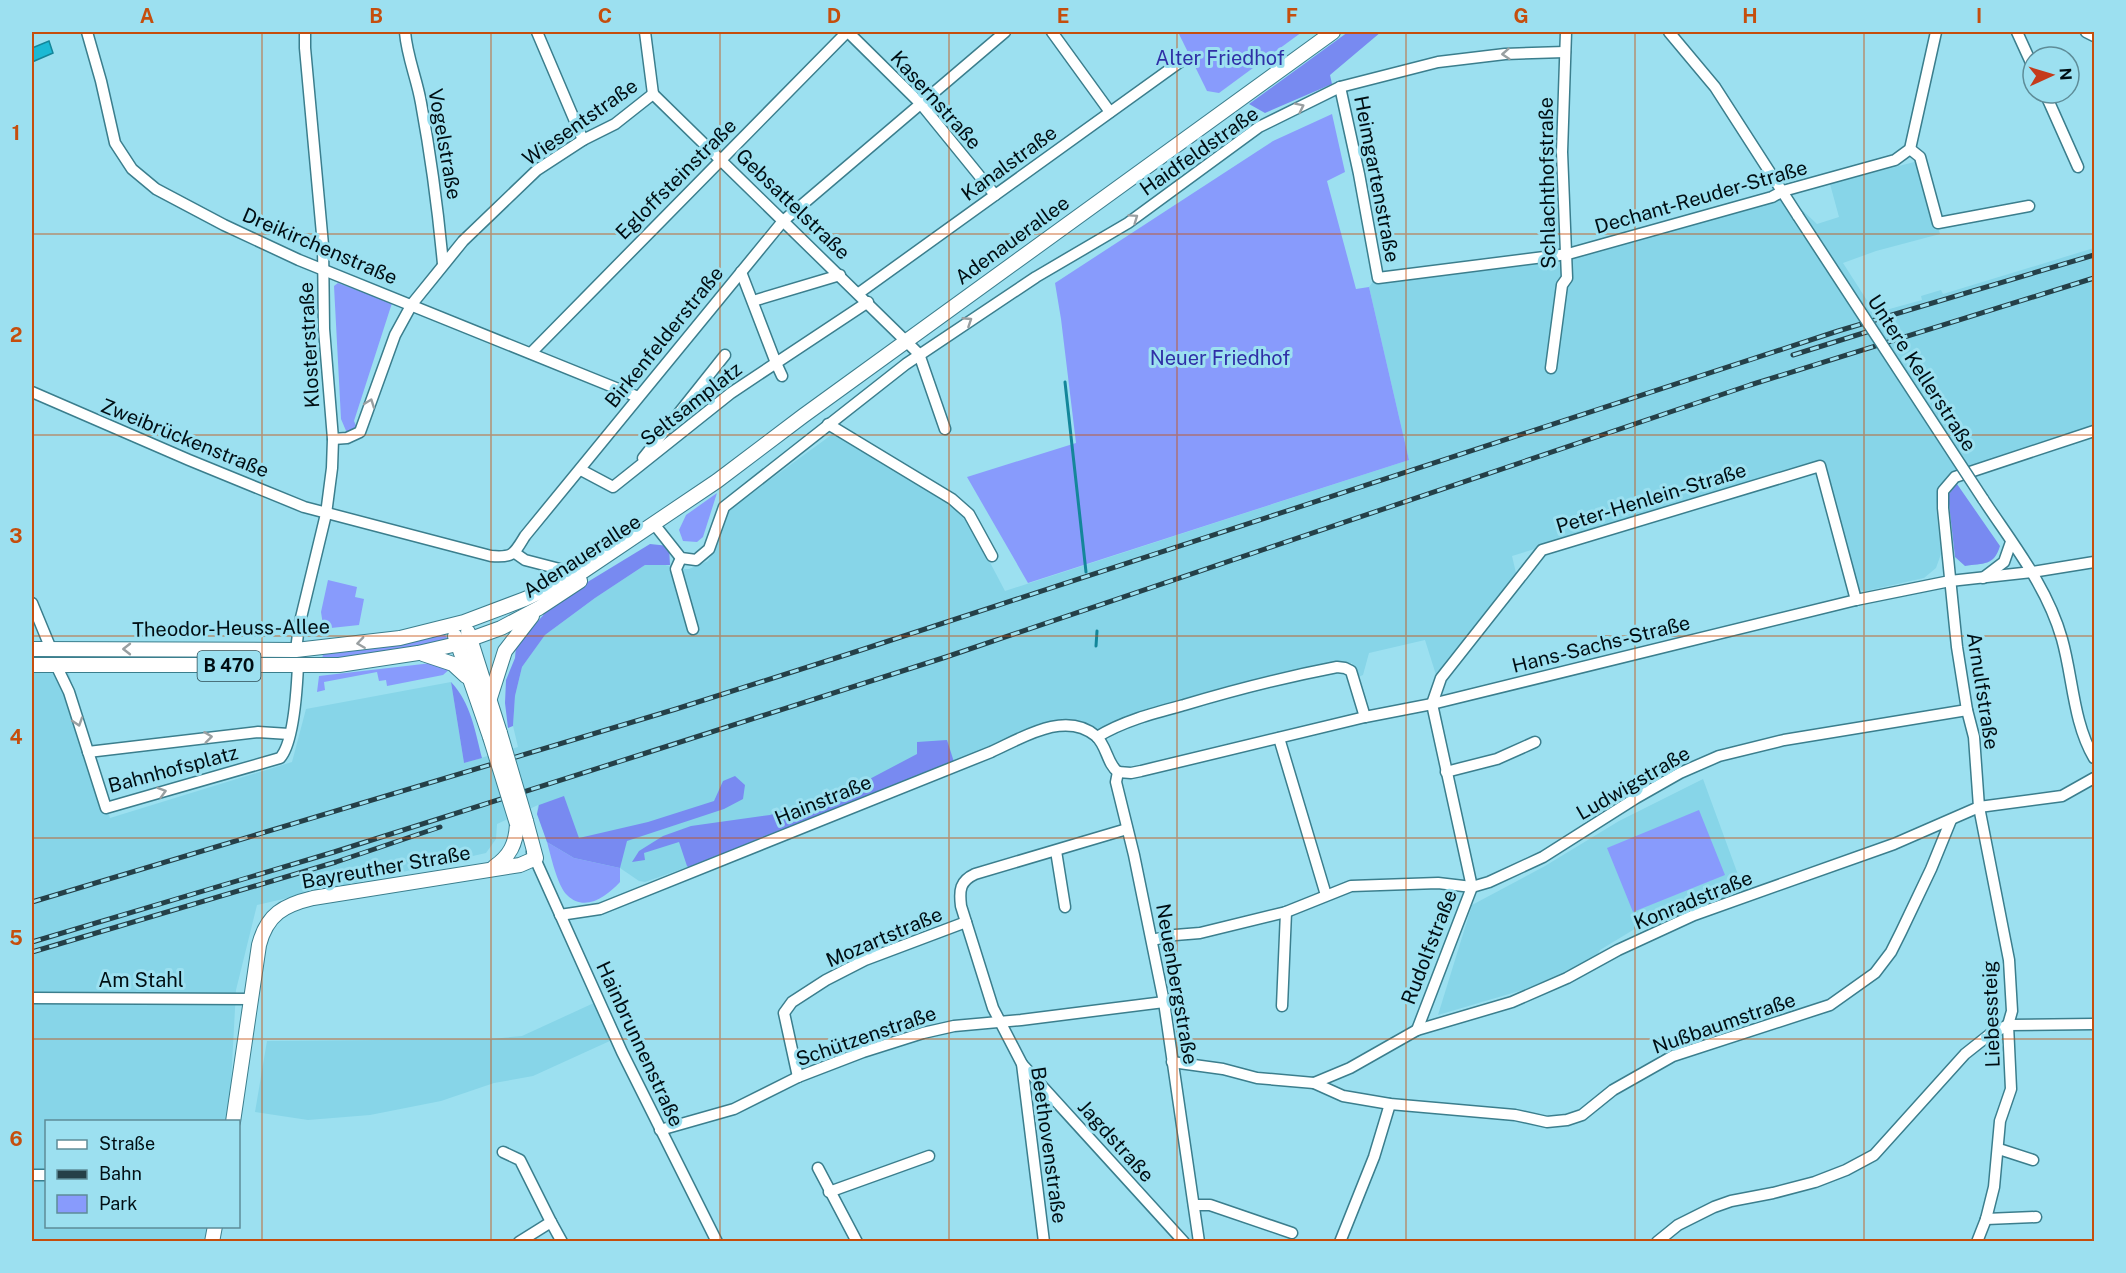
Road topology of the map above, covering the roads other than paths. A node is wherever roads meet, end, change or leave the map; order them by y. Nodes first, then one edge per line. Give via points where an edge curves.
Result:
1 (87, 32) edge
2 (305, 32) edge
3 (405, 32) edge
4 (537, 32) edge
5 (645, 32) edge
6 (847, 32) edge
7 (1005, 32) edge
8 (1052, 32) edge
9 (1332, 32) edge
10 (1566, 32) edge
11 (1669, 32) edge
12 (1936, 32) edge
13 (2086, 32) edge
14 (2094, 36) edge
15 (1565, 52) junction
16 (1180, 62) dead end
17 (1340, 87) junction
18 (653, 94) junction
19 (921, 104) junction
20 (2050, 105) edge
21 (1110, 112) junction
22 (583, 140) junction
23 (1910, 149) junction
24 (720, 160) junction
25 (2078, 167) dead end
26 (1783, 192) junction
27 (995, 195) junction
28 (2029, 206) dead end
29 (783, 220) junction
30 (1568, 254) junction
31 (443, 264) junction
32 (324, 270) junction
33 (741, 272) junction
34 (840, 275) junction
35 (1378, 278) joint
36 (859, 293) junction
37 (753, 302) junction
38 (868, 302) junction
39 (412, 304) junction
40 (908, 341) junction
41 (531, 353) junction
42 (920, 354) junction
43 (724, 355) dead end
44 (776, 363) junction
45 (1551, 368) dead end
46 (782, 376) dead end
47 (32, 392) edge
48 (638, 397) junction
49 (828, 424) junction
50 (945, 429) dead end
51 (2094, 431) edge
52 (333, 439) junction
53 (581, 470) junction
54 (630, 474) junction
55 (717, 482) junction
56 (326, 514) junction
57 (658, 529) junction
58 (2009, 539) junction
59 (515, 553) junction
60 (992, 556) dead end
61 (681, 558) junction
62 (2094, 562) edge
63 (2032, 572) junction
64 (579, 574) junction
65 (1983, 578) junction
66 (1950, 581) junction
67 (1856, 600) junction
68 (32, 603) edge
69 (539, 608) junction
70 (458, 623) junction
71 (693, 628) dead end
72 (464, 642) junction
73 (32, 649) edge
74 (51, 649) junction
75 (296, 650) junction
76 (418, 653) junction
77 (32, 665) edge
78 (56, 665) junction
79 (298, 665) junction
80 (473, 683) junction
81 (490, 698) junction
82 (1432, 704) junction
83 (1966, 710) junction
84 (1365, 717) junction
85 (289, 734) junction
86 (495, 735) junction
87 (1096, 737) junction
88 (1280, 738) junction
89 (1535, 742) dead end
90 (88, 752) junction
91 (2094, 758) edge
92 (1118, 772) junction
93 (1446, 772) junction
94 (2094, 778) edge
95 (1979, 807) junction
96 (1951, 820) junction
97 (522, 822) junction
98 (1127, 829) junction
99 (1056, 851) junction
100 (536, 858) junction
101 (492, 868) junction
102 (1472, 887) junction
103 (1326, 895) junction
104 (1065, 907) dead end
105 (1286, 912) junction
106 (560, 915) junction
107 (966, 922) junction
108 (1152, 940) junction
109 (32, 998) edge
110 (251, 999) junction
111 (1164, 1002) junction
112 (1282, 1006) dead end
113 (999, 1021) junction
114 (2094, 1024) edge
115 (2008, 1025) junction
116 (1417, 1030) junction
117 (1172, 1062) junction
118 (1022, 1064) junction
119 (798, 1077) junction
120 (1314, 1083) junction
121 (1390, 1104) junction
122 (233, 1120) edge
123 (660, 1130) junction
124 (1999, 1149) junction
125 (503, 1152) dead end
126 (929, 1156) dead end
127 (2033, 1160) dead end
128 (818, 1168) dead end
129 (829, 1192) junction
130 (1194, 1204) junction
131 (2036, 1217) dead end
132 (1986, 1219) junction
133 (550, 1222) junction
134 (1292, 1233) dead end
135 (519, 1242) edge
136 (562, 1242) edge
137 (717, 1242) edge
138 (857, 1242) edge
139 (1044, 1242) edge
140 (1184, 1242) edge
141 (1199, 1242) edge
142 (1340, 1242) edge
143 (1657, 1242) edge
144 (1977, 1242) edge

1 - 32 street, Dreikirchenstraße via 115,143 132,169 156,189
2 - 32 street, Klosterstraße
3 - 31 street, Vogelstraße via 406,51 421,100
4 - 22 street
5 - 18 street, Wiesentstraße
6 - 19 street, Kasernstraße
6 - 24 street, Egloffsteinstraße
7 - 19 street, Birkenfelderstraße
8 - 21 street
9 - 40 main road, Adenauerallee
10 - 15 street, Schlachthofstraße
11 - 26 street, Untere Kellerstraße via 1715,87
12 - 23 street
13 - 14 street
15 -> 17 street, Haidfeldstraße via 1438,62
15 - 30 street, Schlachthofstraße via 1562,152
16 - 21 street, Kanalstraße
17 - 35 street, Heimgartenstraße
42 -> 17 street, Haidfeldstraße via 1036,277 1128,223 1259,127
18 - 22 street, Wiesentstraße via 615,124
18 - 24 street, Gebsattelstraße
19 - 27 street, Kasernstraße
19 - 29 street, Birkenfelderstraße
20 - 25 street
21 - 27 street, Kanalstraße
22 - 31 street, Wiesentstraße via 537,170
23 - 26 street, Dechant-Reuder-Straße via 1895,160
23 - 28 street via 1920,157 1938,223
24 - 29 street, Gebsattelstraße
24 - 41 street, Egloffsteinstraße
26 - 30 street, Dechant-Reuder-Straße
26 - 58 street, Untere Kellerstraße, bridge
27 - 36 street, Kanalstraße
29 - 33 street, Birkenfelderstraße
29 - 34 street, Gebsattelstraße
30 - 35 street, Dechant-Reuder-Straße
30 - 45 street, Schlachthofstraße
31 - 39 street, Wiesentstraße
32 - 39 street, Dreikirchenstraße
32 - 52 street, Klosterstraße via 324,329
33 - 37 street
33 - 48 street, Birkenfelderstraße
34 - 36 street, Gebsattelstraße
34 - 37 street
36 - 38 street, Gebsattelstraße
37 - 44 street
38 - 40 street, Gebsattelstraße
38 - 44 street, Seltsamplatz
39 - 41 street, Dreikirchenstraße
52 -> 39 street, Wiesentstraße via 360,432 395,335
40 - 42 street
40 - 55 main road, Adenauerallee
41 - 48 street, Dreikirchenstraße
42 - 49 street, Haidfeldstraße
42 - 50 street
43 - 54 street, Seltsamplatz
44 - 46 street
44 - 54 street, Seltsamplatz via 731,393
47 - 56 street, Zweibrückenstraße
48 - 53 street, Birkenfelderstraße
49 - 60 street via 952,499 969,514
49 - 61 street, Haidfeldstraße via 724,507 709,549 696,560
51 - 66 street, Arnulfstraße via 1955,477 1943,491
52 - 56 street, Klosterstraße
53 - 54 street, Seltsamplatz via 613,487
53 - 59 street, Birkenfelderstraße
55 - 57 main road, Adenauerallee via 694,505
55 - 64 main road, Adenauerallee
56 - 59 street via 491,556
56 - 75 street, Klosterstraße
57 - 61 street
57 - 69 main road, Adenauerallee
58 - 63 street, Untere Kellerstraße
58 - 65 street via 2004,562
59 - 64 street via 525,560
61 - 71 street via 676,569
62 - 63 street, Hans-Sachs-Straße
63 - 65 street, Hans-Sachs-Straße
63 - 91 street, Untere Kellerstraße via 2062,638 2081,726
64 - 70 main road, Adenauerallee
65 - 66 street, Hans-Sachs-Straße
66 - 67 street, Hans-Sachs-Straße
66 - 83 street, Arnulfstraße
67 - 82 street, Hans-Sachs-Straße
67 - 82 street, Peter-Henlein-Straße via 1820,466 1542,550 1441,678
68 - 74 street
69 - 72 main road, Adenauerallee
69 - 81 main road via 505,651
70 - 72 main road, B 470
70 -> 75 main road, Theodor-Heuss-Allee / B 470 via 400,638
72 - 76 main road, Theodor-Heuss-Allee
72 - 80 main road, B 470 via 465,667
72 - 81 main road, B 470
73 - 74 main road, Theodor-Heuss-Allee / B 470
75 -> 74 main road, Theodor-Heuss-Allee / B 470
74 - 78 main road
75 - 79 main road
76 - 79 main road, Theodor-Heuss-Allee / B 470 via 339,665
76 - 80 main road, B 470 via 443,659
77 - 78 main road, Theodor-Heuss-Allee / B 470
78 - 79 main road, Theodor-Heuss-Allee / B 470
78 -> 90 street, Bahnhofsplatz
79 - 85 street, Bahnhofsplatz via 298,696
80 - 86 main road, B 470
81 - 86 main road, B 470
82 - 84 street, Hans-Sachs-Straße
82 - 93 street, Rudolfstraße
83 - 95 street, Arnulfstraße via 1974,737
83 - 102 street, Ludwigstraße via 1784,740 1719,756 1645,793 1543,857
84 - 87 street via 1351,671 1337,667 1197,701 1125,723
84 - 88 street, Hans-Sachs-Straße
90 -> 85 street, Bahnhofsplatz via 258,732
90 -> 85 street, Bahnhofsplatz via 106,808 280,758
86 - 97 main road, B 470, bridge
87 - 92 street
87 - 106 street, Hainstraße via 1068,725 1046,728 600,909
88 - 92 street, Hans-Sachs-Straße via 1141,771
88 - 103 street
89 - 93 street via 1497,759
92 - 98 street, Neuenbergstraße via 1116,782
93 - 102 street, Rudolfstraße
94 - 95 street, Konradstraße via 2062,796
95 - 96 street, Konradstraße
95 - 115 street, Liebessteig via 2009,960 2012,1011
96 - 116 street, Konradstraße via 1694,915 1512,1002
96 - 121 street, Nußbaumstraße via 1891,952 1875,973 1830,1005 1673,1056 1613,1090 1582,1115 1567,1120 1547,1122 1515,1115
97 - 100 main road, B 470
97 - 101 main road via 514,846
98 - 99 street
98 - 108 street, Neuenbergstraße
99 - 104 street
99 - 107 street, Beethovenstraße via 966,878 959,896
100 - 101 main road, Bayreuther Straße via 520,865
100 - 106 street, Hainbrunnenstraße
101 - 110 main road, Bayreuther Straße via 286,906 274,916 261,937
102 - 103 street, Ludwigstraße via 1369,885 1351,886
102 - 116 street, Rudolfstraße
103 - 105 street, Ludwigstraße
105 - 108 street, Ludwigstraße
105 - 112 street
106 - 123 street, Hainbrunnenstraße
107 - 113 street, Beethovenstraße
107 - 119 street, Mozartstraße via 865,960 792,1002 784,1013
108 - 111 street, Neuenbergstraße
109 - 110 street, Am Stahl
110 - 122 main road, Bayreuther Straße
111 - 113 street, Schützenstraße
111 - 117 street, Neuenbergstraße
113 - 118 street, Beethovenstraße
113 - 119 street, Schützenstraße via 923,1033
114 - 115 street
115 - 124 street, Liebessteig via 2011,1089 2000,1121
115 - 143 street via 1965,1054 1874,1155 1815,1182 1714,1207 1678,1225
116 - 120 street, Konradstraße via 1350,1068
117 - 120 street, Nußbaumstraße via 1257,1078
117 - 130 street, Neuenbergstraße
118 - 139 street, Beethovenstraße
118 - 140 street, Jagdstraße
119 - 123 street, Schützenstraße via 734,1109
120 - 121 street, Nußbaumstraße via 1343,1096
121 - 142 street via 1374,1157
123 - 137 street, Hainbrunnenstraße
124 - 127 street
124 - 132 street, Liebessteig
125 - 133 street via 520,1160
126 - 129 street
128 - 129 street
129 - 138 street
130 - 134 street via 1210,1205
130 - 141 street, Neuenbergstraße
131 - 132 street
132 - 144 street, Liebessteig
133 - 135 street
133 - 136 street

